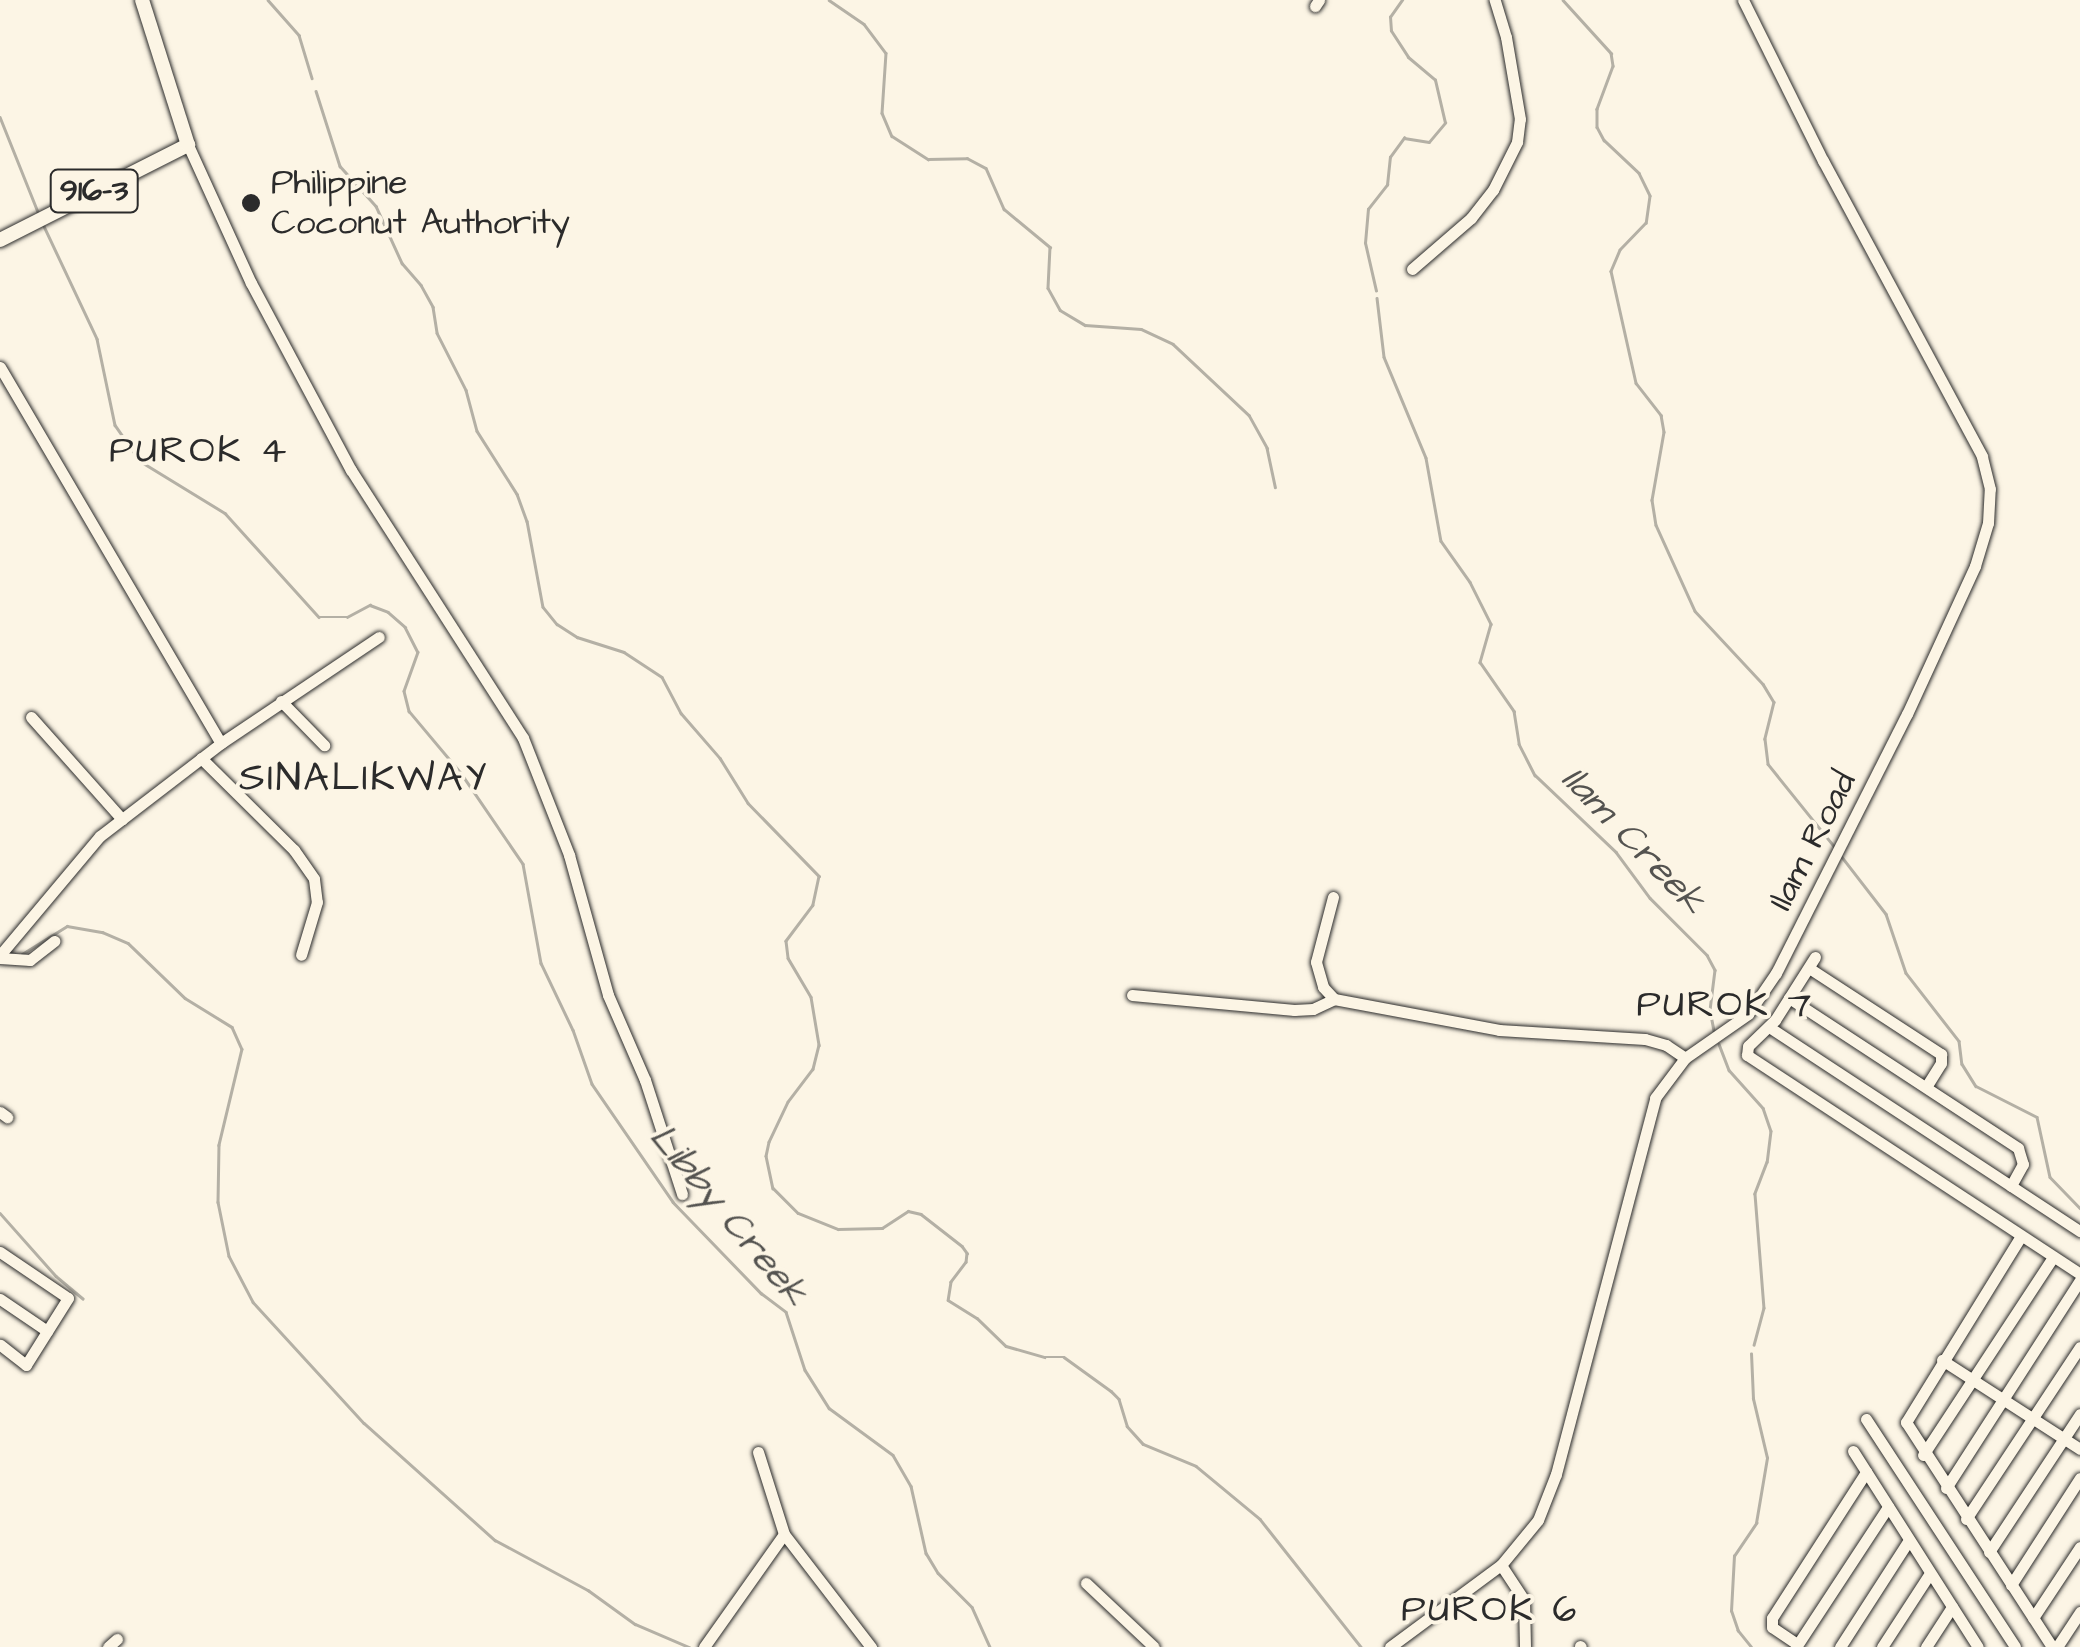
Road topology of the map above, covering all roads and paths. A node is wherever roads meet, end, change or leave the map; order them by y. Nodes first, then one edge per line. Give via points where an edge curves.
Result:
1 (142, 0) edge
2 (1495, 0) edge
3 (1744, 0) edge
4 (188, 144) junction
5 (0, 240) edge
6 (1412, 269) dead end
7 (0, 367) edge
8 (379, 637) dead end
9 (282, 701) junction
10 (31, 716) dead end
11 (221, 744) junction
12 (324, 745) dead end
13 (201, 758) junction
14 (122, 819) junction
15 (1333, 896) dead end
16 (54, 941) dead end
17 (301, 955) dead end
18 (0, 957) edge
19 (1132, 995) dead end
20 (1790, 998) junction
21 (1334, 999) junction
22 (1769, 1027) junction
23 (1685, 1058) junction
24 (1926, 1087) junction
25 (2010, 1186) junction
26 (682, 1194) dead end
27 (2080, 1231) edge
28 (2022, 1236) junction
29 (0, 1252) edge
30 (2053, 1256) junction
31 (2080, 1277) edge
32 (0, 1298) edge
33 (47, 1331) junction
34 (0, 1344) edge
35 (2080, 1347) edge
36 (1942, 1360) junction
37 (1973, 1380) junction
38 (2003, 1400) junction
39 (2080, 1414) edge
40 (2032, 1418) junction
41 (1866, 1419) dead end
42 (2064, 1439) junction
43 (2080, 1449) edge
44 (1853, 1451) dead end
45 (758, 1452) dead end
46 (1924, 1455) junction
47 (1866, 1472) junction
48 (2080, 1478) edge
49 (1946, 1488) junction
50 (1888, 1507) junction
51 (1966, 1518) junction
52 (784, 1534) junction
53 (1910, 1540) junction
54 (2080, 1548) edge
55 (1988, 1552) junction
56 (1501, 1565) junction
57 (1930, 1573) junction
58 (1086, 1583) dead end
59 (2010, 1585) junction
60 (1952, 1607) junction
61 (2080, 1612) edge
62 (2033, 1618) junction
63 (1973, 1645) edge
64 (1797, 1646) edge
65 (704, 1647) edge
66 (872, 1647) edge
67 (1154, 1647) edge
68 (1390, 1647) edge
69 (1525, 1647) edge
70 (1840, 1647) edge
71 (1882, 1647) edge
72 (1926, 1647) edge
73 (2016, 1647) edge
74 (2055, 1647) edge

1 - 4 main road
2 - 6 street via 1520,119 1516,142 1493,190
3 - 23 street, Ilam Road via 1823,161 1970,429 1988,474 1990,506 1976,566 1776,973 1748,1014
4 - 5 main road, 916-3
4 - 26 street via 251,284 342,454 523,738 570,855 608,996
7 - 11 street
8 - 9 street
9 - 11 street
9 - 12 street
10 - 14 street
11 - 13 street
13 - 14 street
13 - 17 street via 294,850 314,879 317,902
14 - 18 street via 82,854
15 - 21 street via 1316,962
16 - 18 street via 30,960
19 - 21 street via 1294,1010
20 - 22 street
20 - 24 street
20 - 24 street via 1812,962 1941,1054
21 - 23 street via 1500,1030 1646,1039
22 - 25 street
22 - 28 street via 1748,1046 1752,1060
23 - 56 street, Ilam Road via 1660,1088 1651,1112 1548,1498 1527,1537
24 - 25 street via 2022,1152
25 - 27 street
28 - 30 street
28 - 36 street
29 - 33 street via 68,1298
30 - 31 street
30 - 37 street
31 - 38 street
32 - 33 street
33 - 34 street via 26,1364
35 - 40 street
36 - 37 street
36 - 46 street via 1906,1422
37 - 38 street
37 - 46 street
38 - 40 street
38 - 49 street
39 - 42 street
40 - 42 street
40 - 51 street
41 - 73 street
42 - 43 street
42 - 55 street
44 - 47 street
45 - 52 street
46 - 49 street
47 - 50 street
47 - 64 street via 1772,1618 1772,1626
48 - 59 street
49 - 51 street
50 - 53 street
50 - 64 street
51 - 55 street
52 - 65 street
52 - 66 street
53 - 57 street
53 - 70 street
54 - 62 street
55 - 59 street
56 - 68 street, Ilam Road
56 - 69 street via 1521,1591
57 - 60 street
57 - 71 street
58 - 67 street
59 - 62 street
60 - 63 street
60 - 72 street
61 - 74 street
62 - 74 street

